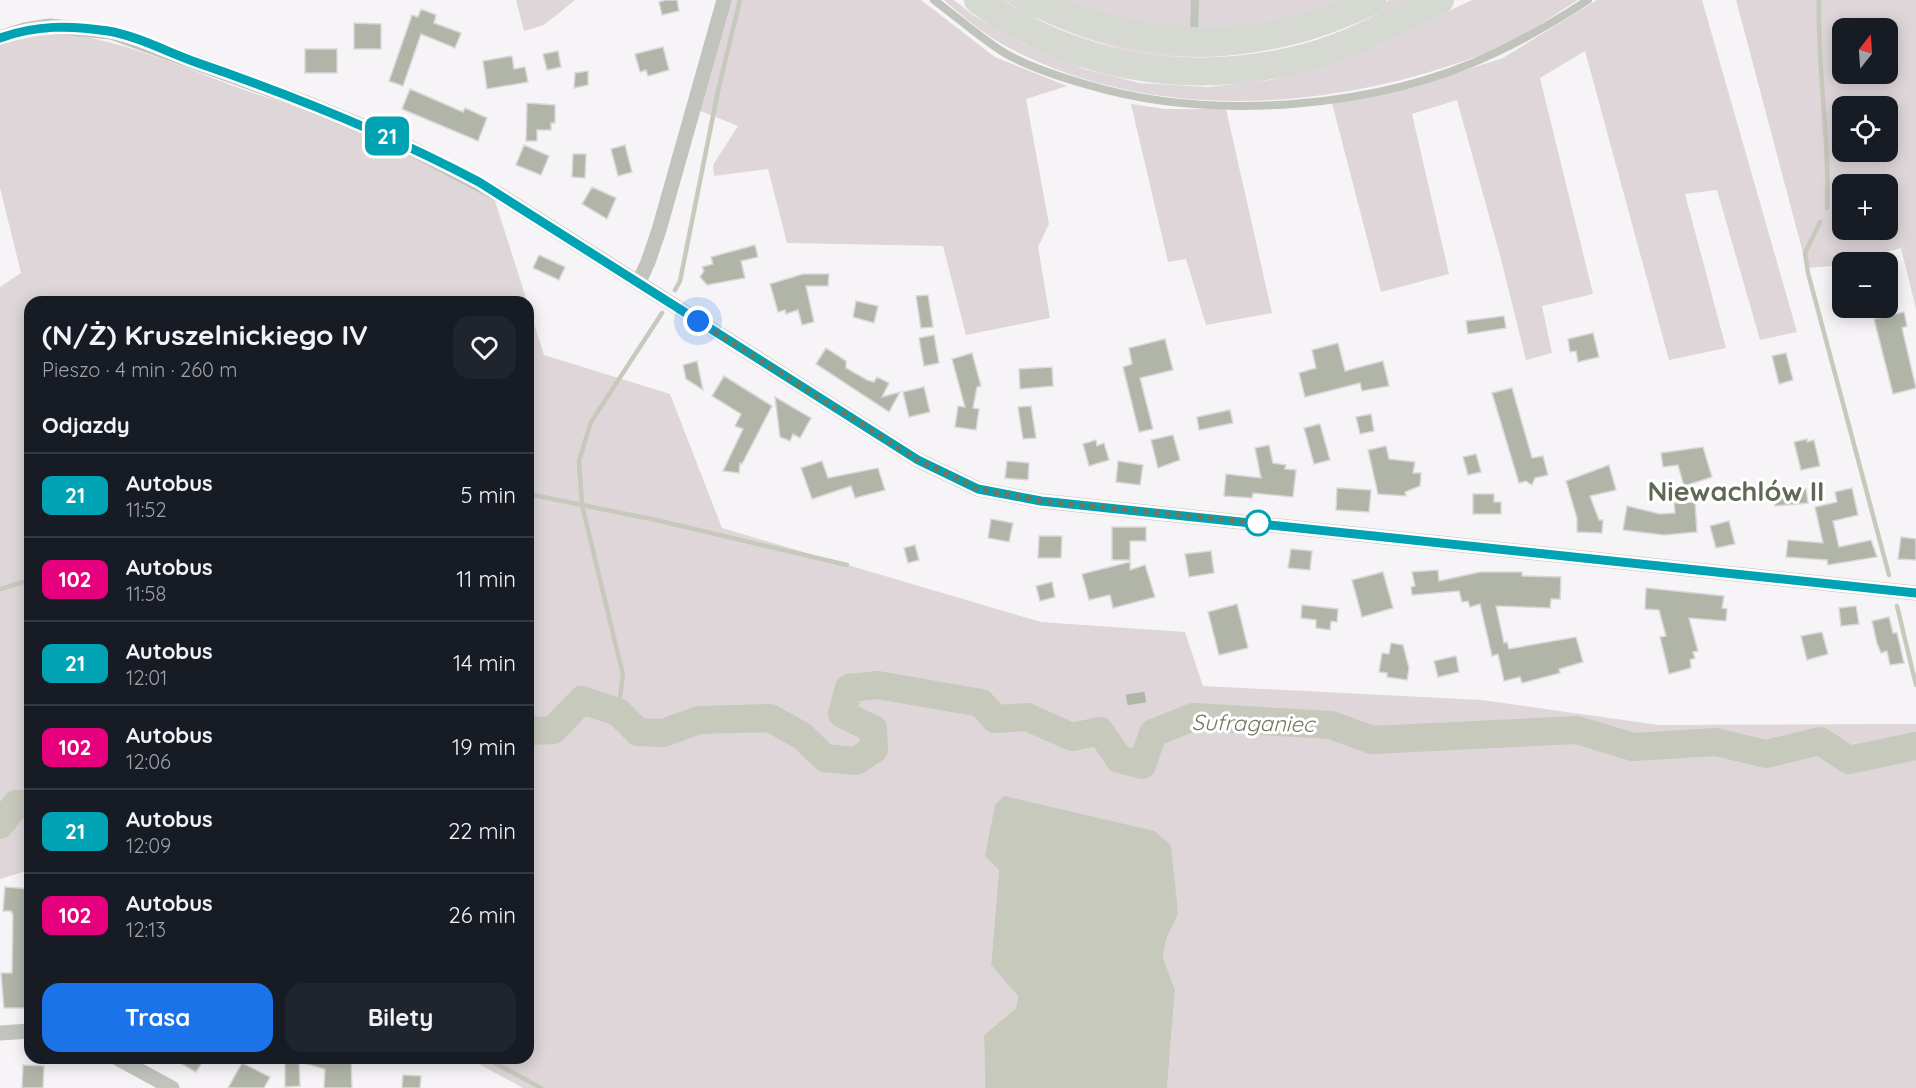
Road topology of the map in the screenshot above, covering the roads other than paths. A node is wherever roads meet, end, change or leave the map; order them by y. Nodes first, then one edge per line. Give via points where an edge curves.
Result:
1 (724, 0) edge
2 (934, 0) edge
3 (978, 0) edge
4 (1029, 0) edge
5 (1195, 0) edge
6 (1372, 0) edge
7 (1440, 0) edge
8 (1588, 0) edge
9 (0, 38) edge
10 (1194, 42) junction
11 (639, 282) junction
12 (1916, 593) edge
13 (24, 1031) edge
14 (0, 1033) edge
15 (128, 1064) edge
16 (172, 1088) edge

1 - 11 street via 659,230
2 - 8 lane via 1004,53 1063,78 1113,93 1170,103 1265,106 1349,97 1418,81 1496,53
3 - 7 highway via 1008,21 1076,52 1165,72 1233,70 1292,61 1332,48
4 - 10 highway via 1113,32
5 - 10 lane
6 - 10 highway via 1343,14 1246,40
9 - 11 street via 50,26 111,32 304,102 393,139 479,182
11 - 12 street via 918,460 961,482 997,494
13 - 14 street
15 - 16 street

